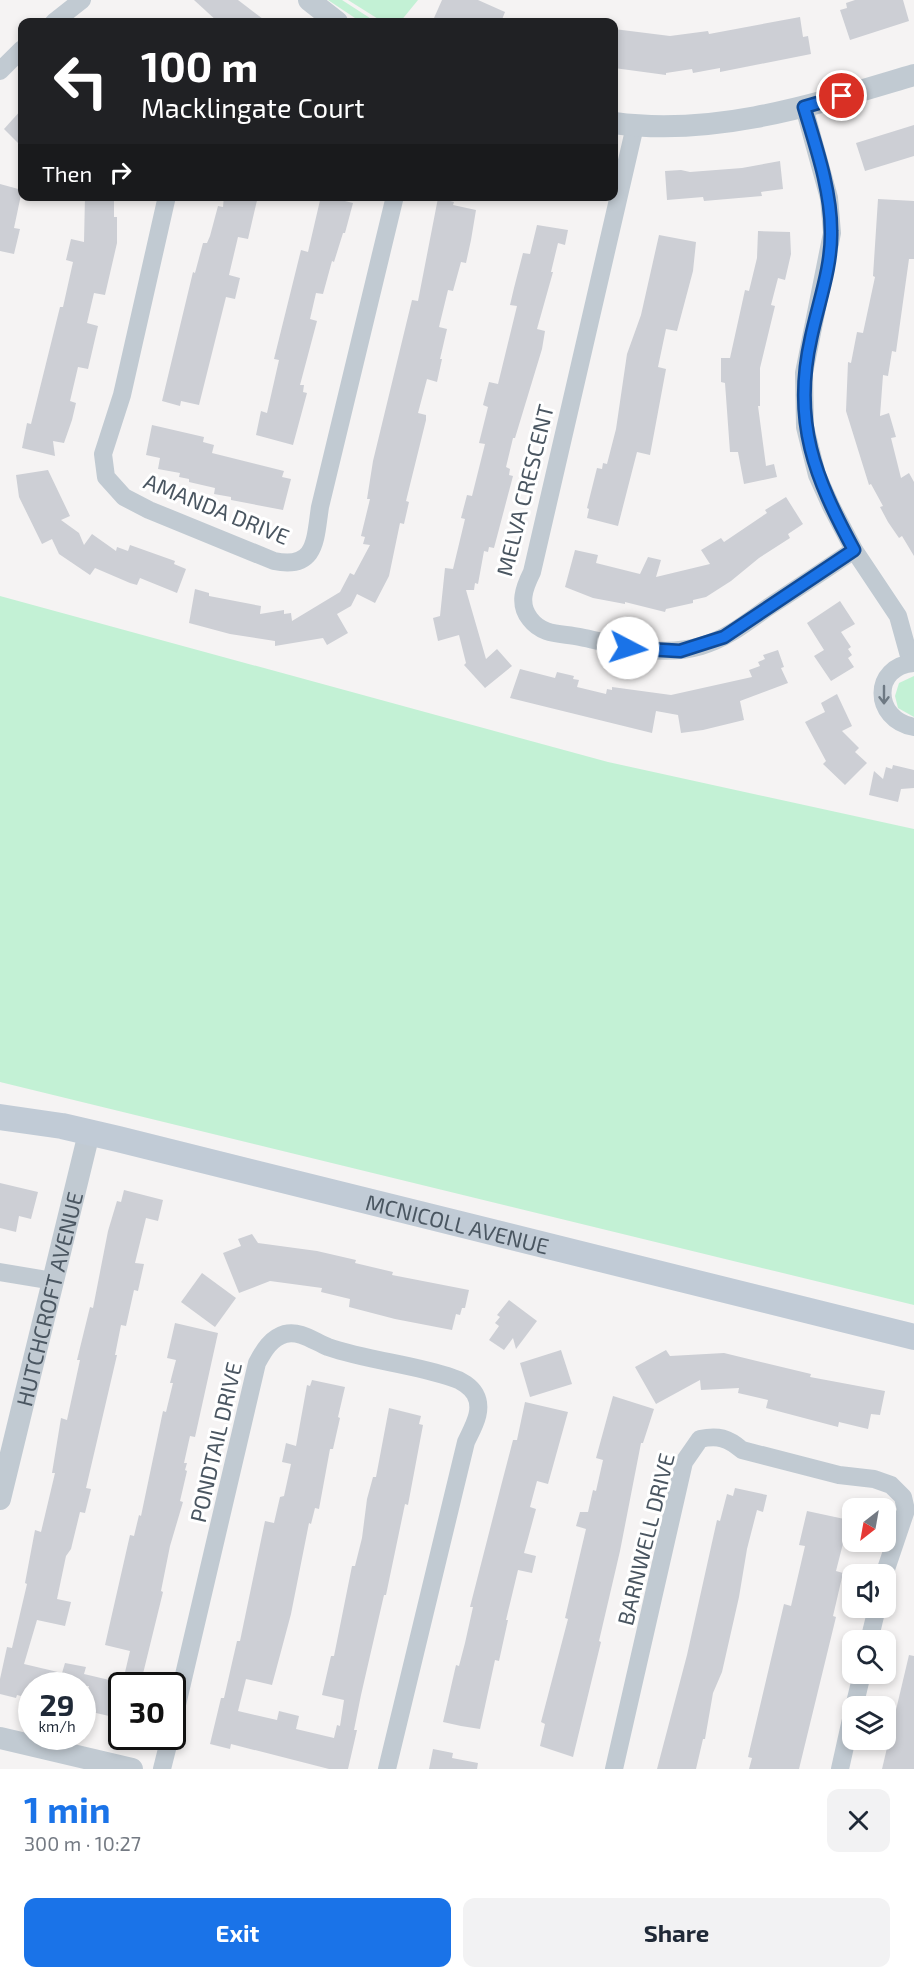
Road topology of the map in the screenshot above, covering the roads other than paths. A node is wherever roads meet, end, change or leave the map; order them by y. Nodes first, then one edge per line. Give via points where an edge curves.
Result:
1 (82, 0) edge
2 (309, 0) edge
3 (59, 18) edge
4 (332, 18) edge
5 (18, 53) edge
6 (0, 71) edge
7 (914, 75) edge
8 (804, 107) junction
9 (624, 124) edge
10 (618, 153) edge
11 (166, 201) edge
12 (394, 201) edge
13 (608, 201) edge
14 (854, 550) junction
15 (913, 663) edge
16 (914, 727) edge
17 (0, 1117) edge
18 (89, 1133) junction
19 (0, 1272) edge
20 (53, 1281) junction
21 (914, 1337) edge
22 (0, 1499) edge
23 (889, 1564) edge
24 (185, 1672) edge
25 (0, 1738) edge
26 (167, 1750) edge
27 (844, 1750) edge
28 (132, 1769) edge
29 (162, 1769) edge
30 (387, 1769) edge
31 (614, 1769) edge
32 (840, 1769) edge

1 - 3 street
2 - 4 street
5 - 6 street
7 - 8 street
8 - 9 street via 725,124
8 - 14 street via 829,198 832,233 804,373 805,427 817,475
9 - 10 street, MELVA CRESCENT
11 - 12 street, AMANDA DRIVE via 122,395 103,454 106,477 124,497 149,510 286,564 310,555 314,548 320,507
13 - 14 street, MELVA CRESCENT via 532,572 525,586 525,609 531,620 556,635 628,648 680,651 724,637
14 - 15 street via 898,616
15 -> 16 street via 901,666 885,680 883,702 894,720
17 - 18 main road, MCNICOLL AVENUE
18 - 20 street, HUTCHCROFT AVENUE
18 - 21 main road, MCNICOLL AVENUE
19 - 20 street
20 - 22 street, HUTCHCROFT AVENUE
23 - 31 street, BARNWELL DRIVE via 906,1510 903,1497 891,1485 742,1450 729,1439 700,1439 684,1462
24 - 30 street, PONDTAIL DRIVE via 264,1349 288,1333 303,1335 328,1347 456,1378 474,1393 479,1405 463,1453
25 - 28 street
26 - 29 street
27 - 32 street

